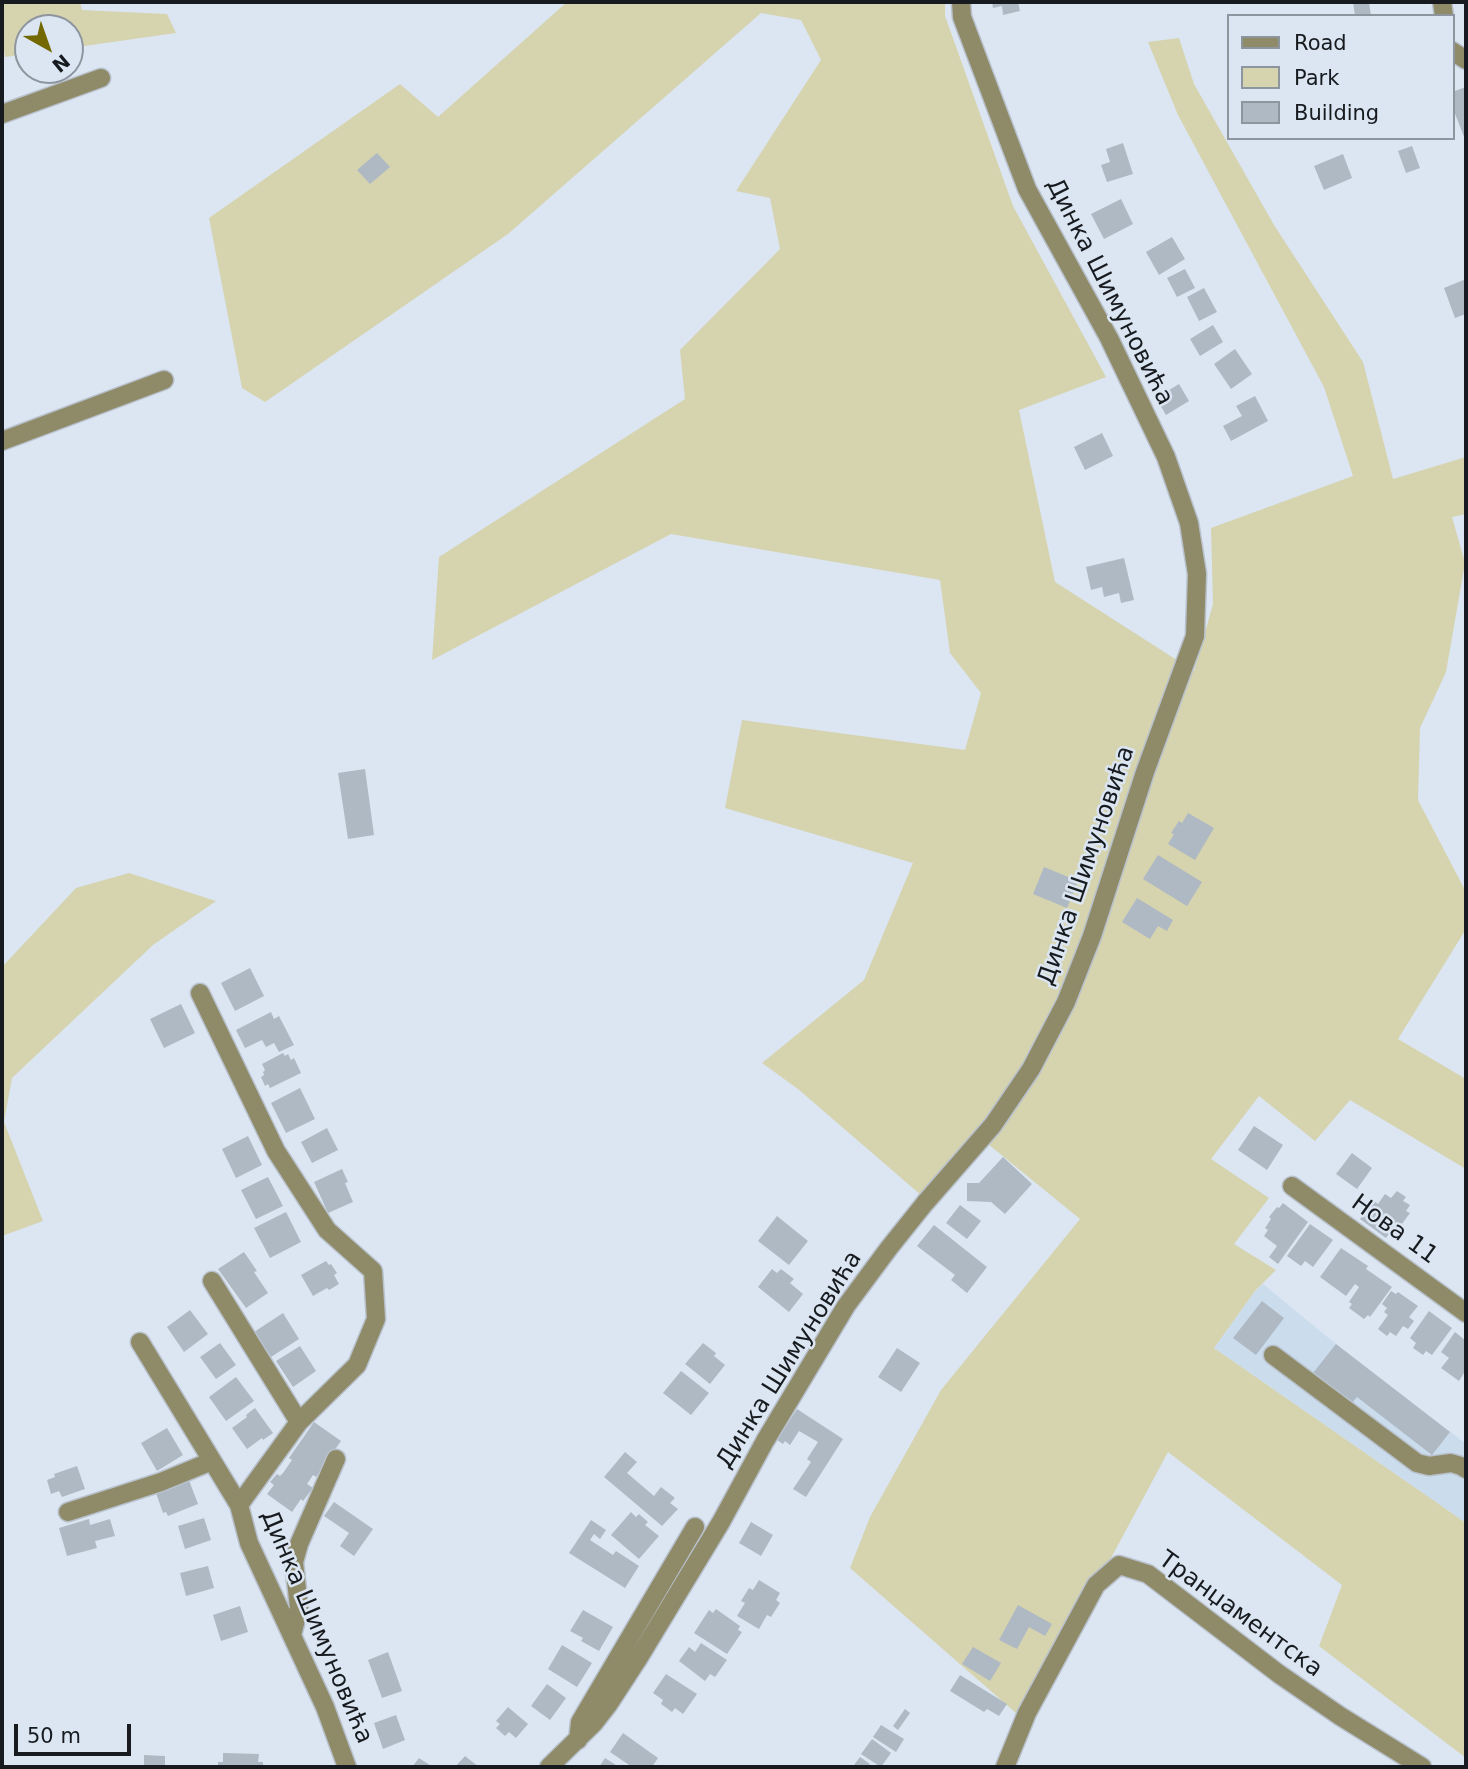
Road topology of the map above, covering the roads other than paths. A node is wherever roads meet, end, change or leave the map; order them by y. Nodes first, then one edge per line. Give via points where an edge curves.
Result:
1 (961, 2) edge
2 (101, 78) dead end
3 (2, 114) edge
4 (164, 380) dead end
5 (2, 441) edge
6 (200, 993) dead end
7 (1292, 1186) dead end
8 (212, 1281) dead end
9 (1466, 1313) edge
10 (140, 1342) dead end
11 (1273, 1355) dead end
12 (299, 1422) junction
13 (336, 1459) dead end
14 (212, 1461) junction
15 (1466, 1469) edge
16 (239, 1505) junction
17 (68, 1512) dead end
18 (695, 1527) dead end
19 (292, 1635) junction
20 (578, 1740) junction
21 (347, 1767) edge
22 (549, 1767) edge
23 (1005, 1767) edge
24 (1422, 1767) edge

1 - 20 street, Динка Шимуновића via 962,17 1027,189 1110,338 1166,457 1189,523 1197,574 1195,636 1092,936 1066,1002 1031,1069 993,1125 925,1203 846,1306 638,1660
2 - 3 street
4 - 5 street
6 - 12 street, Динка Шимуновића via 276,1151 327,1230 373,1272 376,1319 357,1365
7 - 9 street, Нова 11
8 - 12 street
10 - 14 street, Динка Шимуновића
11 - 15 street via 1417,1463 1451,1463
12 - 16 street, Динка Шимуновића
13 - 19 street via 294,1562 300,1598
14 - 16 street, Динка Шимуновића
14 - 17 street
16 - 19 street, Динка Шимуновића via 249,1544
18 - 20 street via 580,1723
19 - 21 street, Динка Шимуновића
20 - 22 street, Динка Шимуновића
23 - 24 street, Транџаментска via 1027,1713 1096,1585 1119,1565 1148,1574 1279,1674

